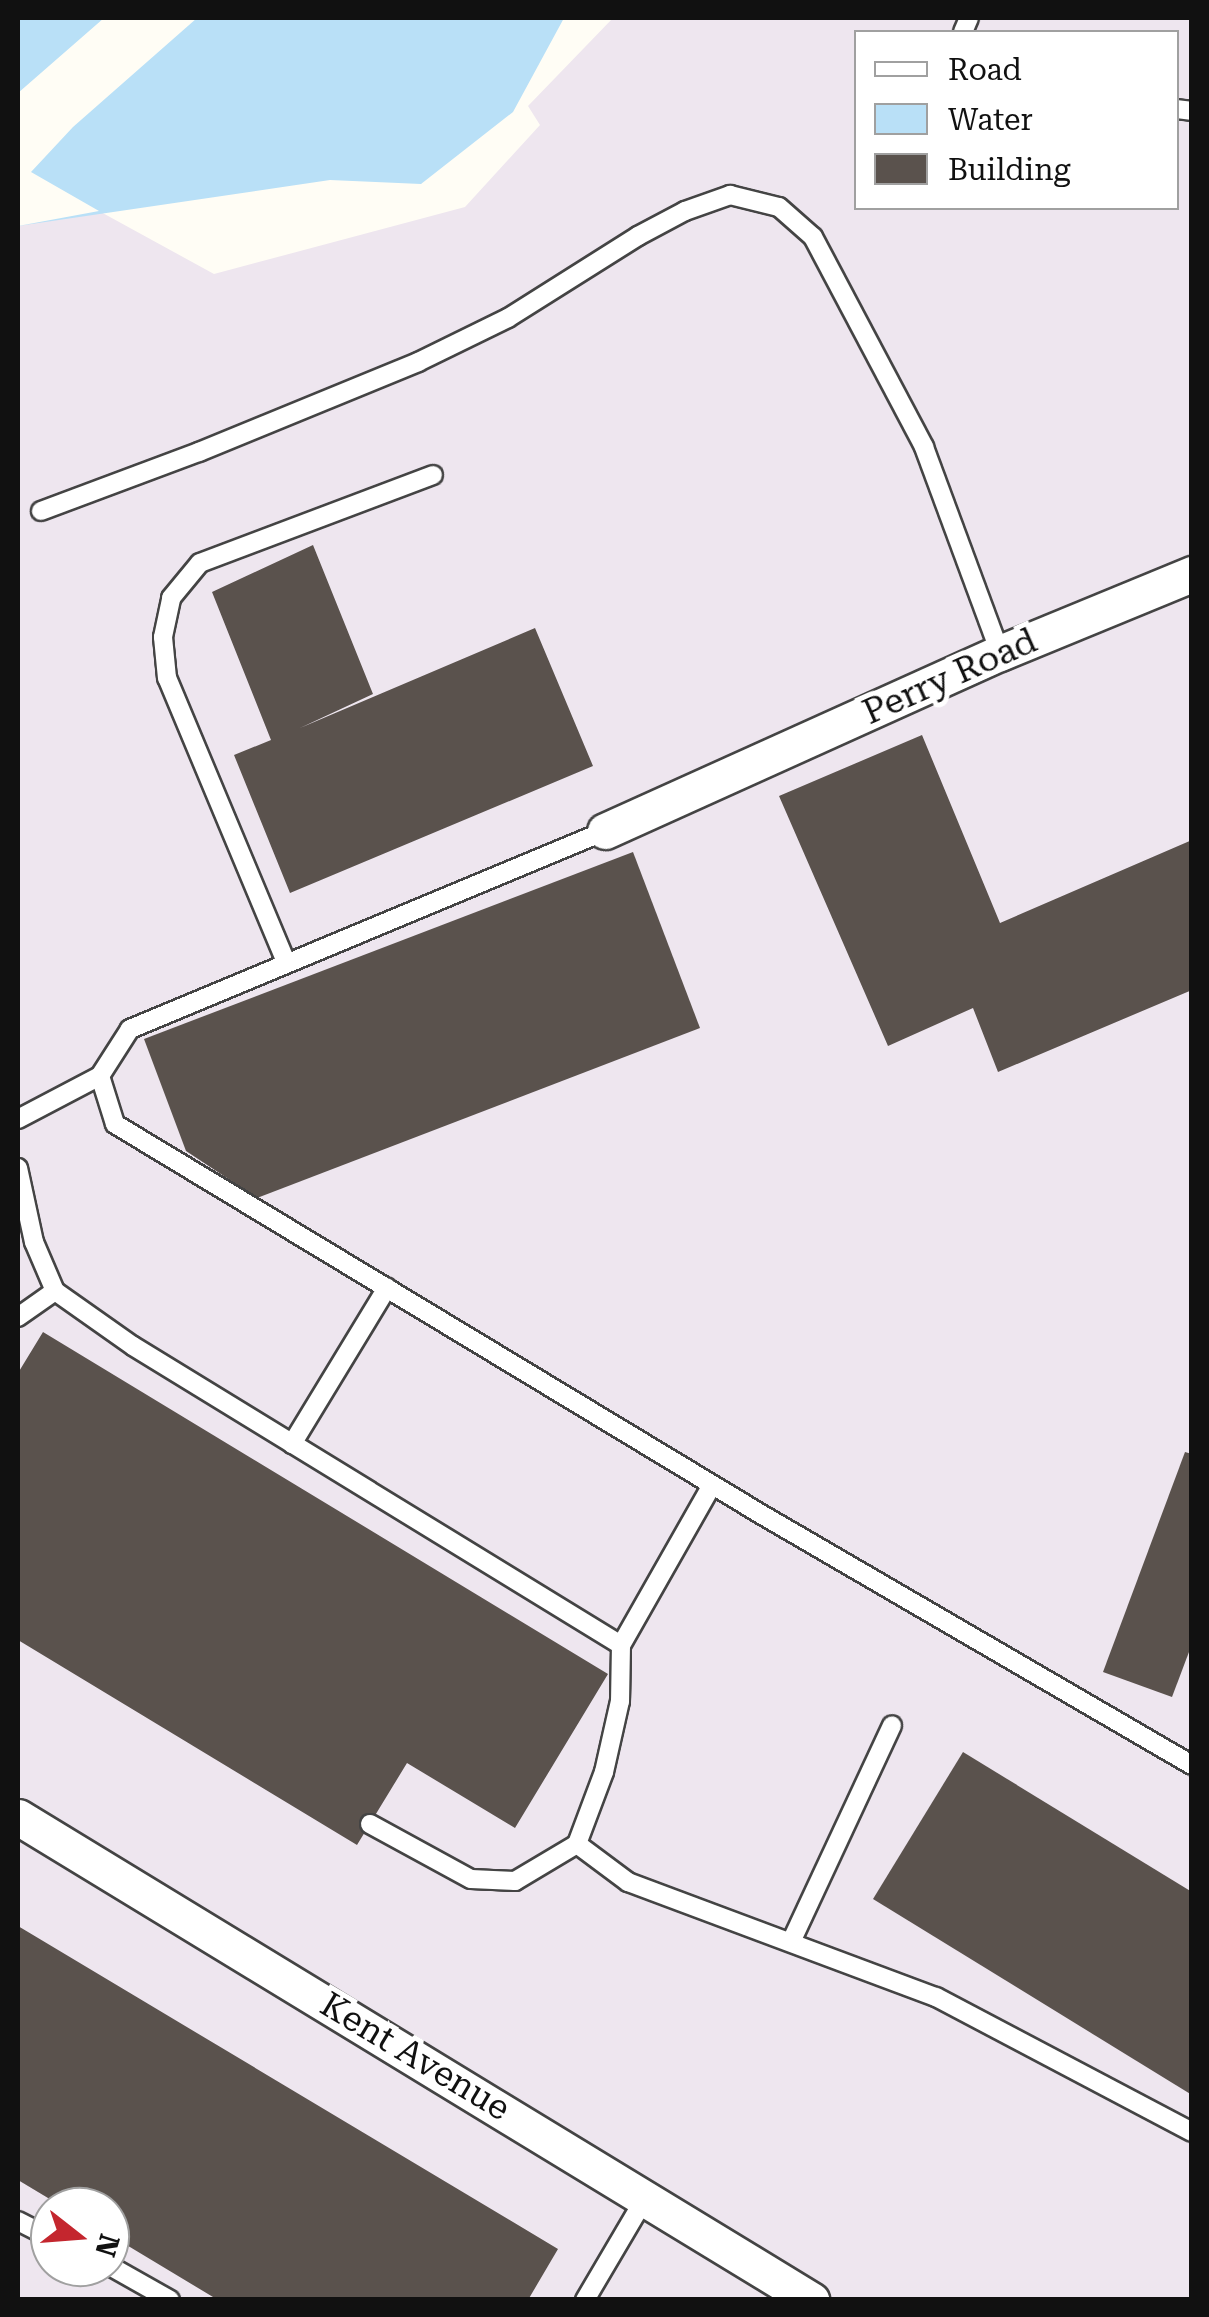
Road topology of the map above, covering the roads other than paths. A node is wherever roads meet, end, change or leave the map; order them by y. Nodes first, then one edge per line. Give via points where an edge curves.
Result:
1 (433, 475) dead end
2 (41, 511) dead end
3 (1192, 574) edge
4 (1000, 653) junction
5 (605, 831) joint
6 (286, 962) junction
7 (100, 1076) junction
8 (18, 1119) edge
9 (18, 1168) edge
10 (387, 1288) junction
11 (55, 1291) junction
12 (18, 1317) edge
13 (292, 1444) junction
14 (712, 1485) junction
15 (621, 1645) junction
16 (892, 1726) dead end
17 (1192, 1766) edge
18 (18, 1817) edge
19 (370, 1824) dead end
20 (577, 1844) junction
21 (791, 1942) junction
22 (1192, 2132) edge
23 (645, 2198) junction
24 (130, 2277) edge
25 (789, 2293) edge
26 (170, 2300) edge
27 (585, 2300) edge

1 - 6 lane via 200,562 171,598 163,637 167,678
2 - 4 lane via 418,362 508,318 638,236 730,195 779,207 814,237 924,447
3 - 4 street, Perry Road
4 - 5 street, Perry Road
5 - 6 lane
6 - 7 lane via 130,1030
7 - 8 lane
7 - 10 lane via 115,1124
9 - 11 lane via 34,1242
10 - 13 lane
10 - 14 lane
11 - 12 lane
11 - 13 lane
13 - 15 lane
14 - 15 lane
14 - 17 lane
15 - 20 lane via 620,1701 604,1772
16 - 21 lane
18 - 23 street, Kent Avenue
19 - 20 lane via 471,1878 514,1881
20 - 21 lane via 628,1882
21 - 22 lane via 936,1996
23 - 25 street, Kent Avenue
23 - 27 lane
24 - 26 lane

